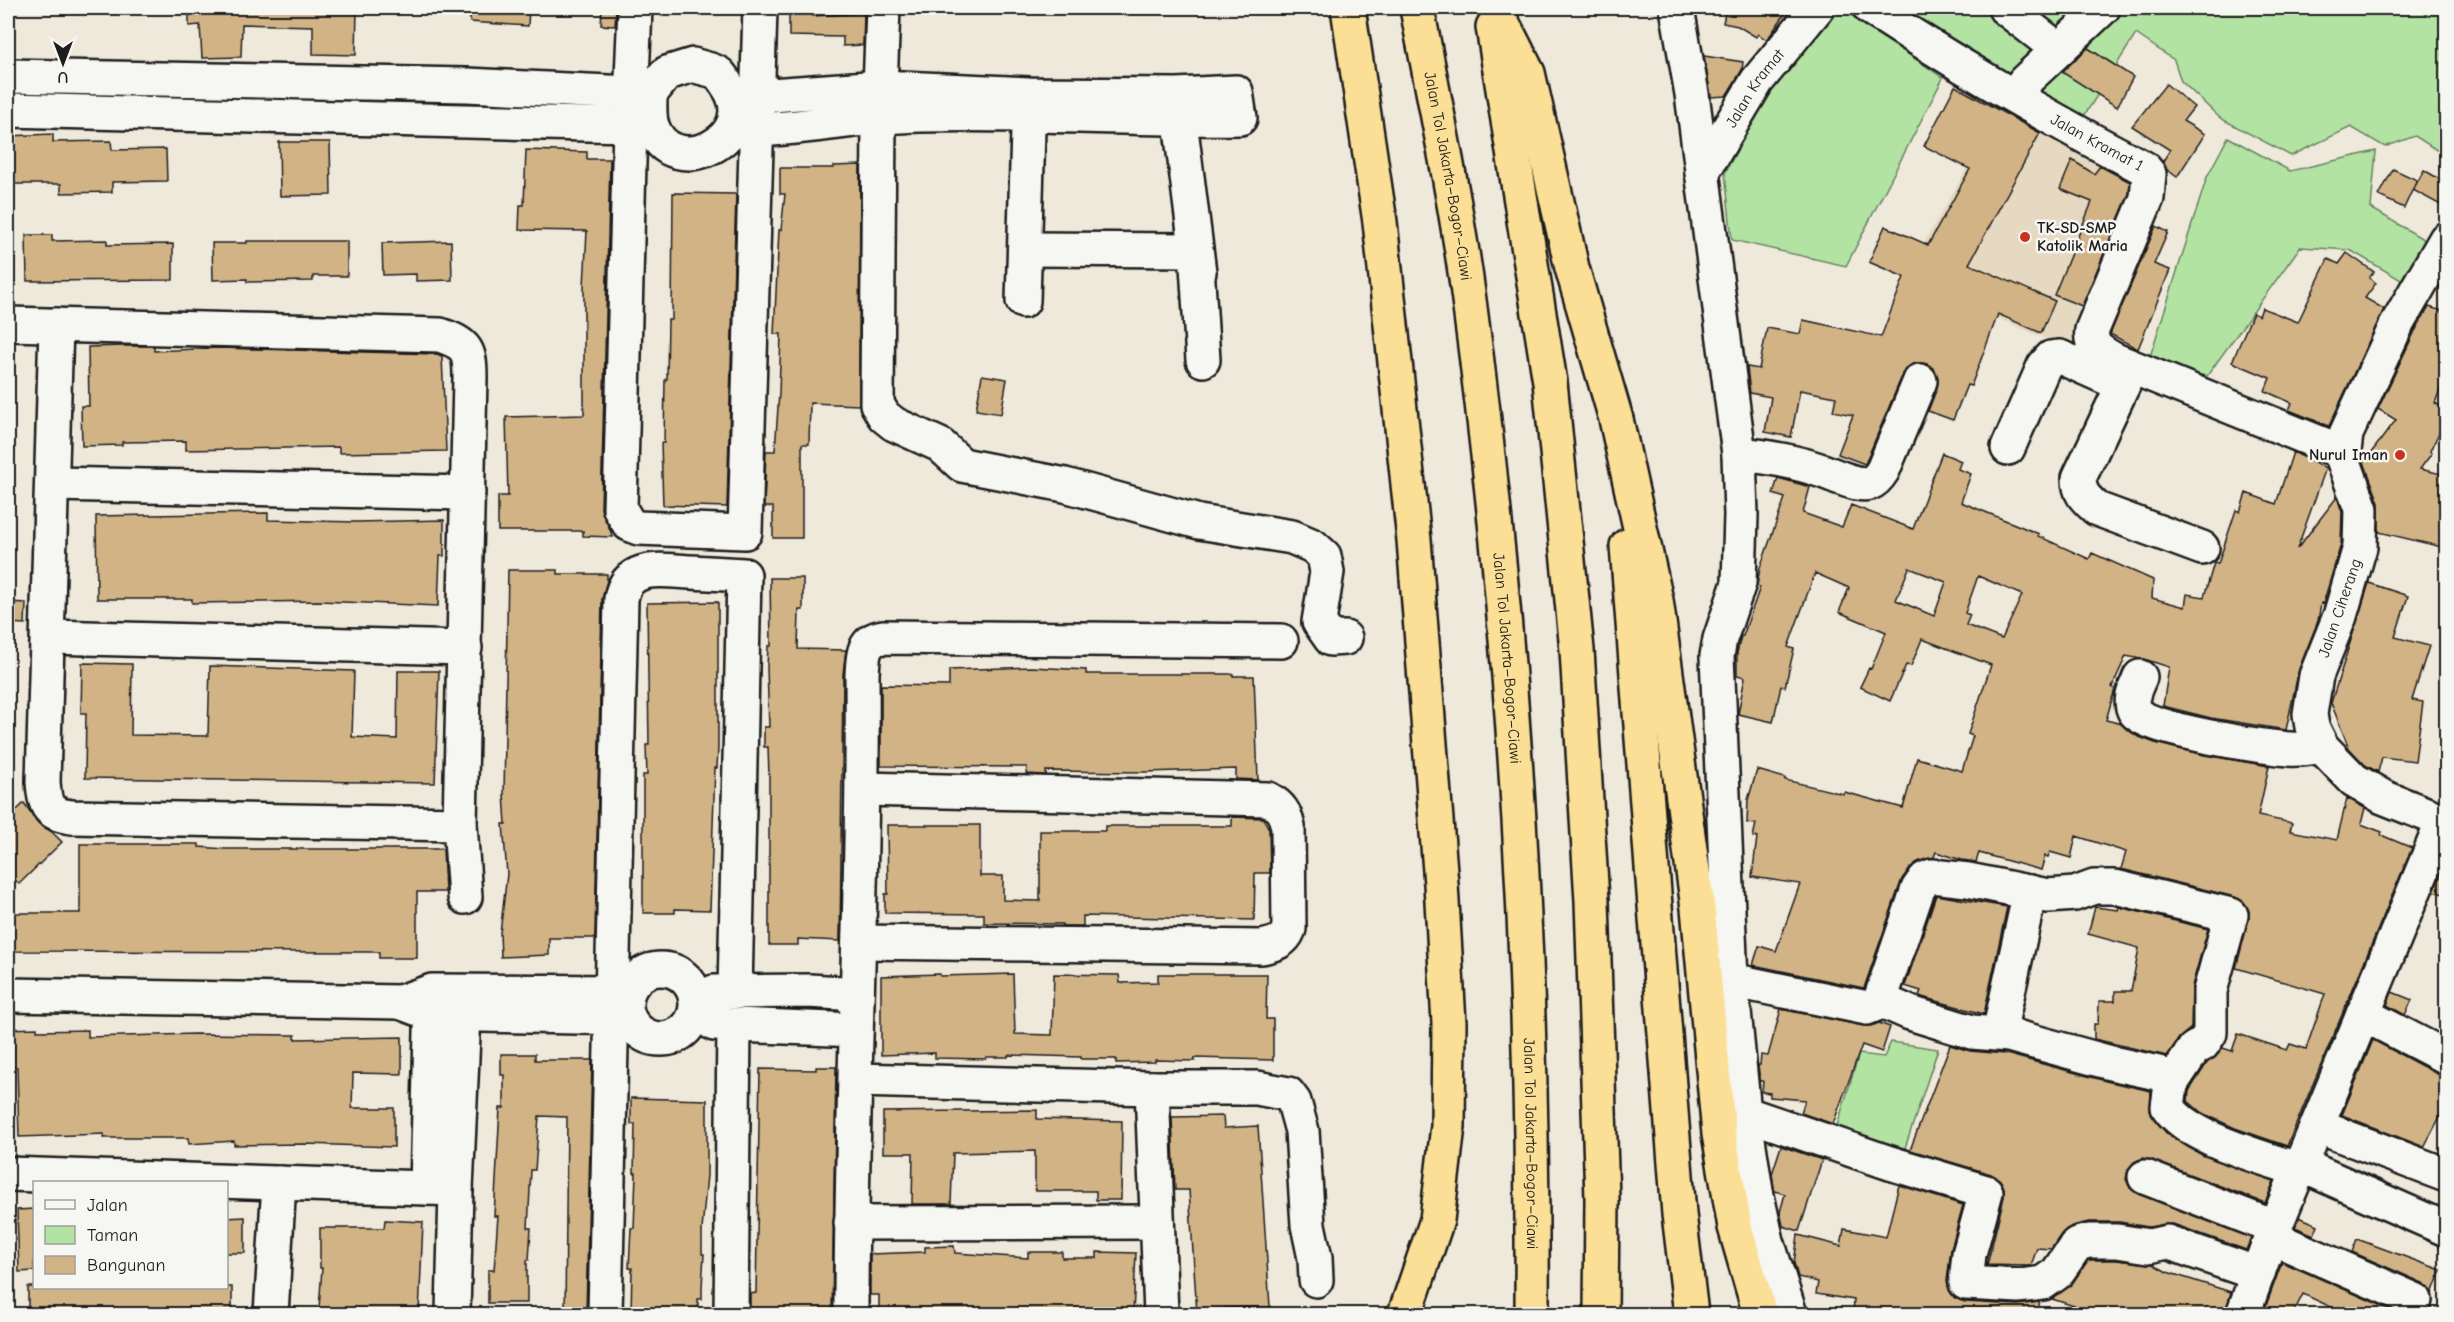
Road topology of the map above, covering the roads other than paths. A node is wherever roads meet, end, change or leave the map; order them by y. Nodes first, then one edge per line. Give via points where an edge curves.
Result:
1 (635, 8) edge
2 (760, 8) edge
3 (883, 8) edge
4 (1348, 8) edge
5 (1417, 8) edge
6 (1490, 8) edge
7 (1495, 8) edge
8 (1677, 8) edge
9 (1816, 8) edge
10 (1870, 8) edge
11 (2005, 8) edge
12 (2103, 8) edge
13 (2058, 49) junction
14 (8, 76) edge
15 (2024, 82) dead end
16 (746, 96) junction
17 (880, 101) junction
18 (1029, 105) junction
19 (640, 109) junction
20 (8, 110) edge
21 (744, 131) junction
22 (1702, 173) junction
23 (2446, 239) edge
24 (1025, 249) junction
25 (1196, 250) junction
26 (1023, 301) dead end
27 (8, 324) edge
28 (56, 325) junction
29 (1207, 360) dead end
30 (1920, 381) dead end
31 (2123, 385) junction
32 (2252, 416) junction
33 (1616, 418) junction
34 (2008, 448) dead end
35 (2342, 452) junction
36 (1739, 454) junction
37 (52, 484) junction
38 (468, 493) junction
39 (2202, 548) dead end
40 (49, 637) junction
41 (1345, 638) dead end
42 (1281, 641) dead end
43 (465, 648) junction
44 (2140, 677) dead end
45 (2322, 747) junction
46 (863, 789) junction
47 (2445, 821) edge
48 (460, 824) junction
49 (2030, 892) junction
50 (465, 897) dead end
51 (859, 942) junction
52 (1731, 980) junction
53 (735, 992) junction
54 (857, 994) junction
55 (8, 995) edge
56 (1880, 1000) junction
57 (432, 1002) junction
58 (465, 1002) junction
59 (620, 1005) junction
60 (693, 1007) junction
61 (2363, 1014) junction
62 (734, 1026) junction
63 (856, 1030) junction
64 (1999, 1033) junction
65 (2446, 1057) edge
66 (856, 1080) junction
67 (2171, 1084) junction
68 (1152, 1088) junction
69 (1744, 1113) junction
70 (2319, 1127) junction
71 (2300, 1168) junction
72 (8, 1174) edge
73 (2446, 1175) edge
74 (2145, 1177) dead end
75 (219, 1181) edge
76 (228, 1181) edge
77 (279, 1183) junction
78 (441, 1189) junction
79 (1157, 1222) junction
80 (851, 1223) junction
81 (2446, 1229) edge
82 (2273, 1232) junction
83 (2258, 1274) junction
84 (1316, 1280) dead end
85 (2415, 1300) dead end
86 (271, 1314) edge
87 (453, 1314) edge
88 (605, 1314) edge
89 (730, 1314) edge
90 (851, 1314) edge
91 (1161, 1314) edge
92 (1405, 1314) edge
93 (1532, 1314) edge
94 (1601, 1314) edge
95 (1691, 1314) edge
96 (1760, 1314) edge
97 (1790, 1314) edge
98 (2243, 1314) edge

1 - 19 street
2 - 16 street
3 - 17 street
4 - 92 highway via 1380,222 1414,540 1442,884 1449,1023 1448,1126 1437,1220
5 - 93 highway, Jalan Tol Jakarta–Bogor–Ciawi via 1469,297 1495,519 1518,818 1533,1190
6 - 94 highway via 1550,382 1577,650 1592,913 1602,1199
7 - 33 highway via 1528,73 1572,268
8 - 22 street
9 - 22 street, Jalan Kramat via 1757,81
10 - 32 street, Jalan Kramat 1 via 2066,127 2144,168 2150,180 2147,198 2095,319 2091,338 2098,351 2115,360
11 - 13 street
12 - 13 street
13 - 15 street
14 - 19 street via 467,85
16 - 17 street
16 - 19 street via 718,74 693,65 667,73
16 - 21 street via 736,113
17 - 18 street
17 - 21 street
17 - 41 street via 877,404 884,416 940,445 962,465 1065,485 1199,522 1292,537 1313,546 1324,556 1327,572 1319,622 1331,639
18 - 24 street
18 - 25 street via 1179,107
19 - 20 street
19 - 21 street via 669,148 686,153 704,152
19 - 21 street via 620,509 624,519 638,528 745,532 753,174
22 - 36 street
23 - 35 street, Jalan Ciherang via 2398,322 2351,420
24 - 25 street
24 - 26 street
25 - 29 street
27 - 28 street
28 - 37 street
28 - 38 street via 440,334 458,341 466,348 470,362
30 - 36 street via 1883,470 1870,483 1845,480 1796,461
31 - 32 street via 2241,434
31 - 34 street via 2060,357 2051,358
31 - 39 street via 2079,478 2079,489 2097,509
32 - 35 street, Jalan Kramat 1
33 - 95 highway via 1679,1214
33 - 96 highway via 1656,600 1698,908 1719,1134 1735,1227
35 - 45 street, Jalan Ciherang via 2344,468 2361,509 2362,531 2351,583 2312,692 2310,720
36 - 52 street via 1739,584 1717,656
37 - 38 street
37 - 40 street
38 - 43 street
40 - 43 street
40 - 48 street via 43,782 48,808 57,815
42 - 46 street via 874,638 863,656
43 - 48 street
44 - 45 street via 2133,696 2134,711 2149,722 2259,745 2290,749
45 - 47 street, Jalan Ciherang via 2370,790
46 - 51 street
46 - 51 street via 1268,799 1279,805 1288,827 1289,929 1285,938 1262,947
47 - 61 street
48 - 50 street
49 - 56 street via 1941,876 1925,879 1918,889
49 - 64 street
49 - 67 street via 2066,896 2094,887 2115,887 2231,915 2210,991 2210,1033 2203,1044 2194,1048
51 - 54 street
52 - 56 street via 1867,1008
52 - 69 street
53 - 54 street
53 - 59 street via 744,575 651,570 629,580 621,599
53 - 60 street
54 - 63 street
55 - 57 street
56 - 64 street via 1972,1032
57 - 58 street
57 - 78 street
58 - 59 street
58 - 78 street
59 - 60 street via 640,1033 658,1039 677,1035
59 - 60 street via 637,978 652,969 669,970 685,978
59 - 88 street
60 - 62 street
61 - 65 street
61 - 70 street
62 - 63 street
62 - 89 street
63 - 66 street
64 - 67 street via 2158,1073
66 - 68 street
66 - 80 street
67 - 71 street via 2168,1107 2183,1123 2209,1138
68 - 79 street
68 - 84 street via 1257,1088 1288,1094 1302,1131
69 - 83 street via 1890,1164 1986,1192 1969,1254 1966,1283 2043,1283 2056,1274 2077,1244 2089,1241 2149,1246 2166,1242
69 - 97 street via 1767,1241
70 - 71 street
70 - 73 street
71 - 81 street
71 - 82 street
72 - 75 street
74 - 82 street
76 - 77 street
77 - 78 street
77 - 86 street
78 - 87 street
79 - 80 street
79 - 91 street
80 - 90 street
82 - 83 street
82 - 85 street
83 - 98 street

